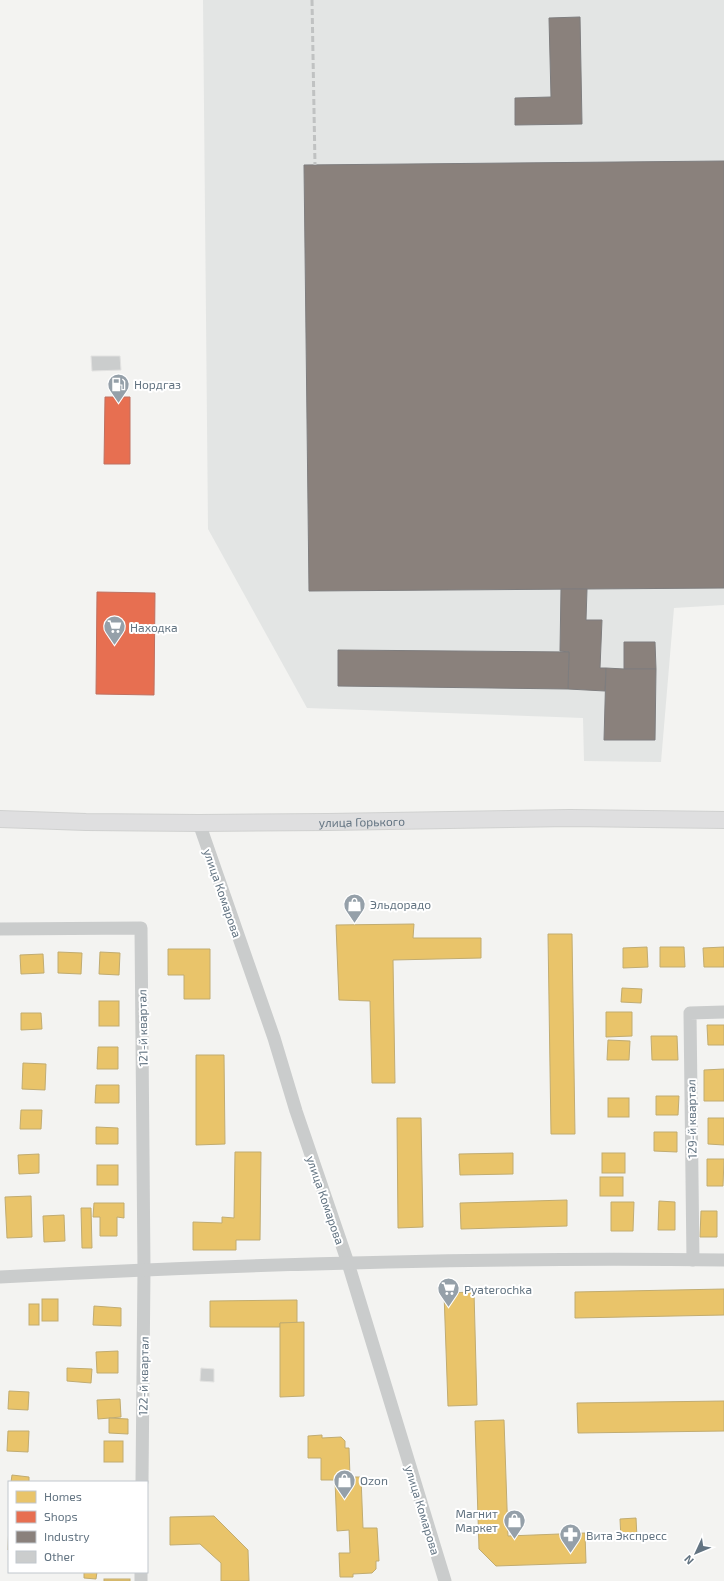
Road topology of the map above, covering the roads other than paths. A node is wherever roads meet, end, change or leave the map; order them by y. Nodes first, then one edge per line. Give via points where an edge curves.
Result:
1 (0, 819) edge
2 (724, 820) edge
3 (199, 823) junction
4 (0, 929) edge
5 (724, 1012) edge
6 (693, 1260) junction
7 (724, 1260) edge
8 (348, 1263) junction
9 (144, 1269) junction
10 (0, 1277) edge
11 (142, 1481) edge
12 (445, 1581) edge

1 - 3 main road, улица Горького
2 - 3 main road, улица Горького via 570,818
3 - 8 street, улица Комарова via 274,1038
4 - 9 street, 121-й квартал via 141,928
5 - 6 street, 129-й квартал via 690,1013
6 - 7 street
6 - 8 street
8 - 9 street
8 - 12 street, улица Комарова
9 - 10 street
9 - 11 street, 122-й квартал

